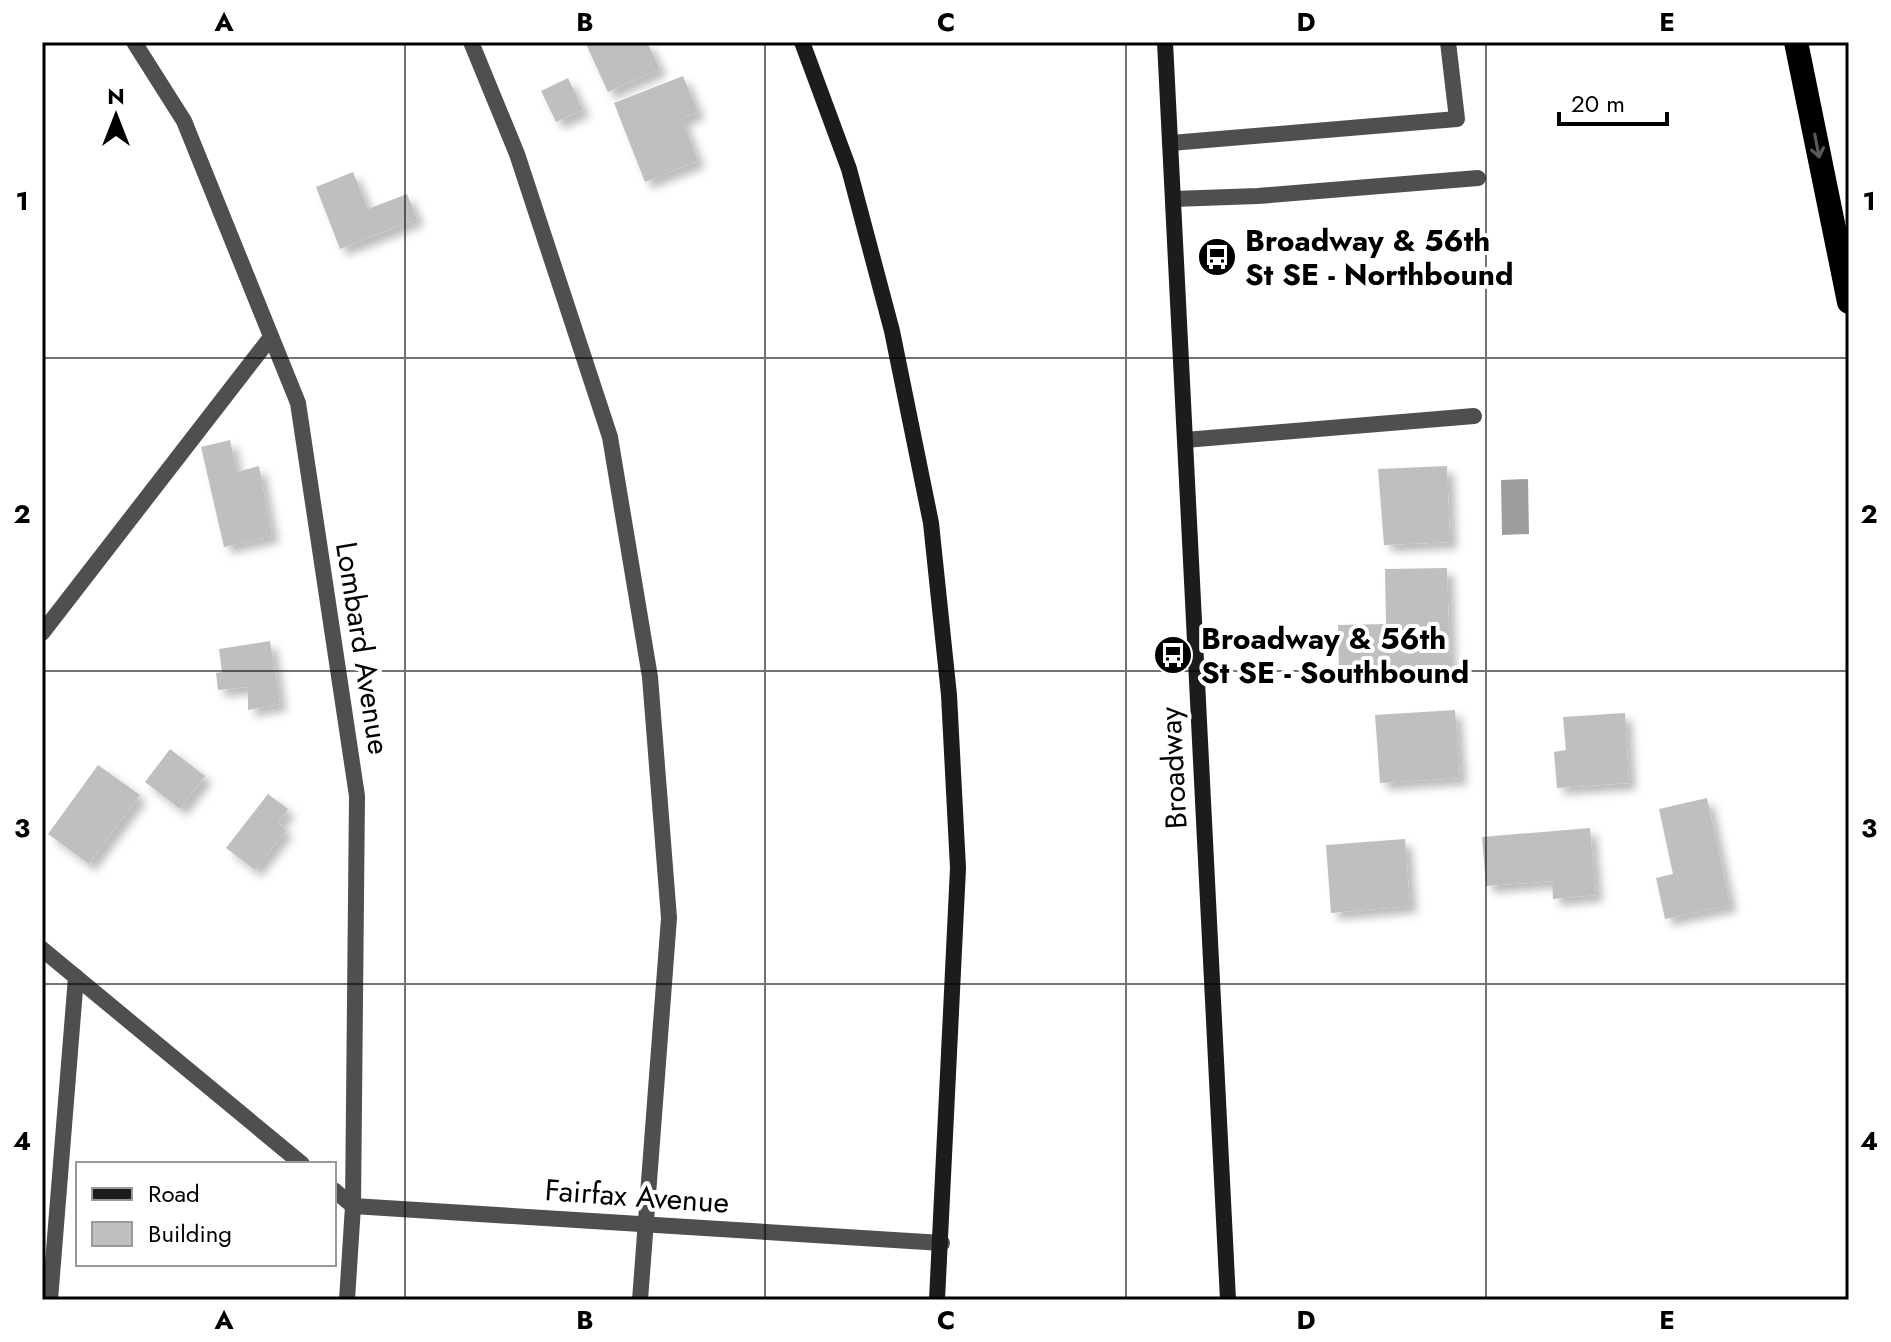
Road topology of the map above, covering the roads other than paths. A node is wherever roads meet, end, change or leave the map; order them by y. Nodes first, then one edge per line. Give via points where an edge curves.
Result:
1 (134, 42) edge
2 (471, 42) edge
3 (802, 42) edge
4 (1165, 42) edge
5 (1448, 42) edge
6 (1796, 42) edge
7 (1171, 143) junction
8 (1478, 178) dead end
9 (1173, 199) junction
10 (1849, 302) edge
11 (271, 337) junction
12 (1474, 416) dead end
13 (1185, 440) junction
14 (42, 633) edge
15 (42, 949) edge
16 (76, 977) junction
17 (300, 1162) edge
18 (336, 1192) edge
19 (353, 1206) junction
20 (646, 1224) junction
21 (942, 1243) junction
22 (50, 1300) edge
23 (347, 1300) edge
24 (640, 1300) edge
25 (937, 1300) edge
26 (1228, 1300) edge

1 - 11 street, Lombard Avenue via 184,121
2 - 20 street via 517,154 610,437 650,677 669,918
3 - 21 street via 849,169 892,331 931,523 949,695 958,868
4 - 7 street, Broadway
5 - 7 street via 1457,119
6 -> 10 highway
7 - 9 street, Broadway
8 - 9 street
9 - 13 street, Broadway
11 - 14 street
11 - 19 street, Lombard Avenue via 298,403 357,796
12 - 13 street
13 - 26 street, Broadway
15 - 16 street
16 - 17 street
16 - 22 street
18 - 19 street
19 - 20 street, Fairfax Avenue
19 - 23 street, Lombard Avenue
20 - 21 street, Fairfax Avenue
20 - 24 street
21 - 25 street

